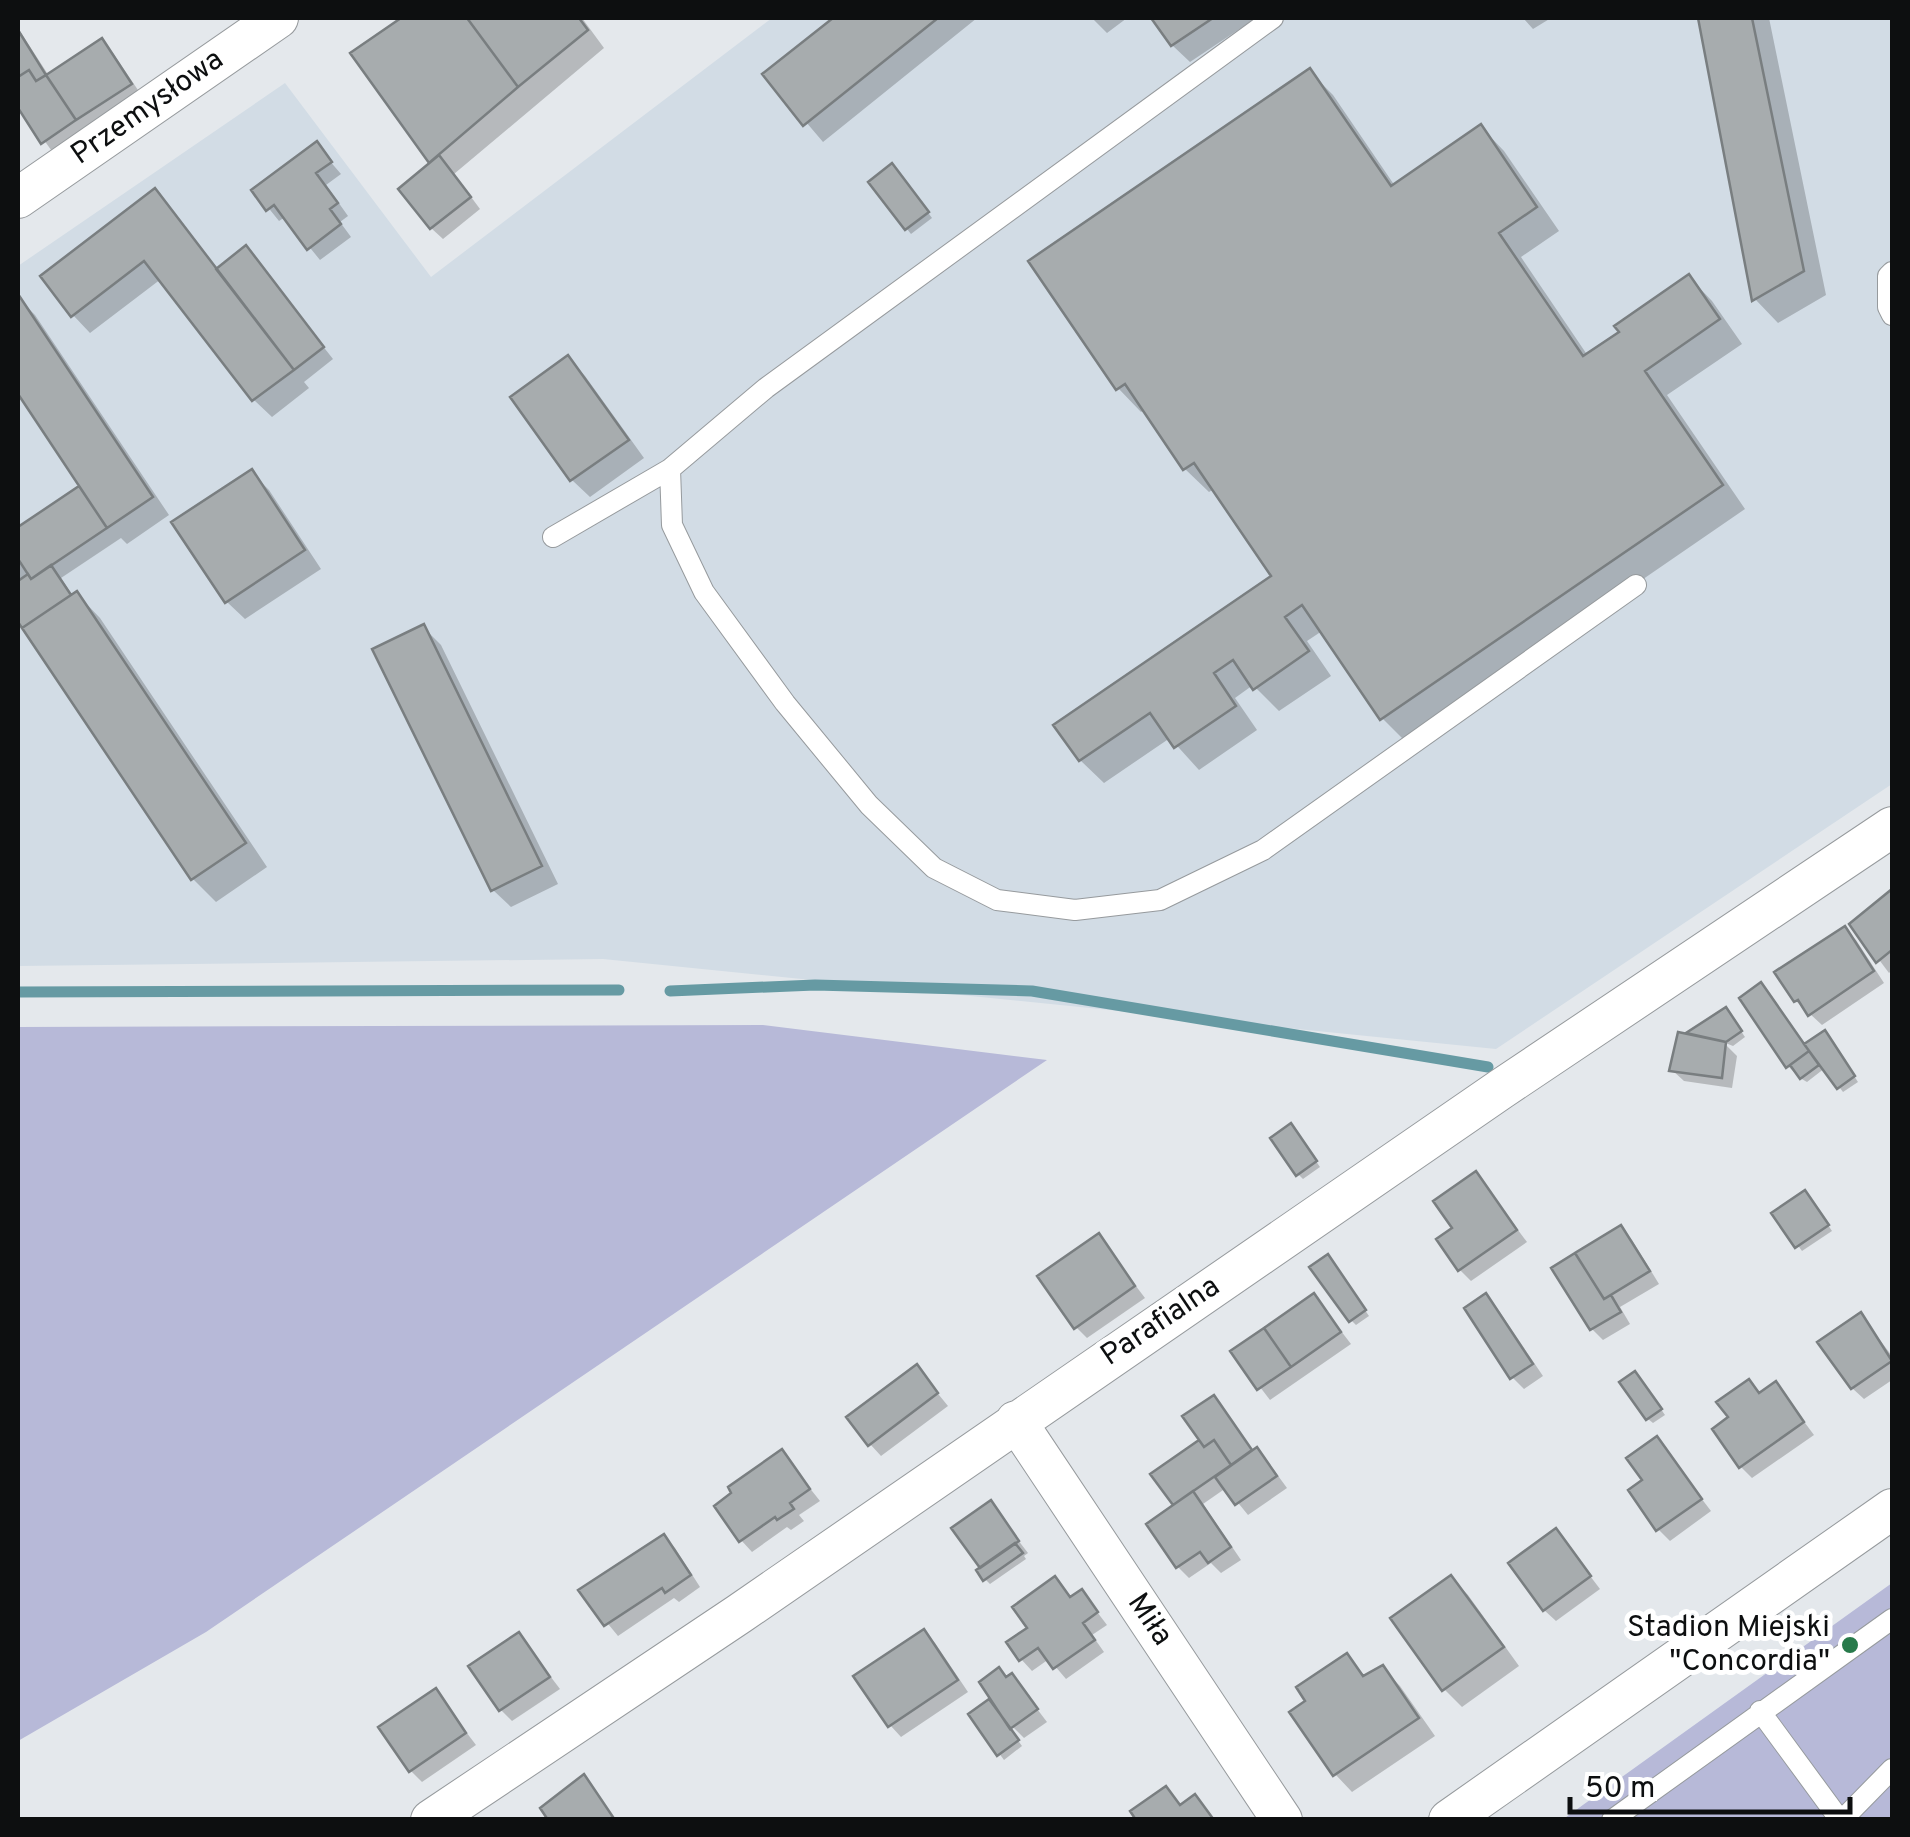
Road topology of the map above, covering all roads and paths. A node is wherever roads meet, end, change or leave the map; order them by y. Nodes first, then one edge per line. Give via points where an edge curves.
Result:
1 (278, 18) edge
2 (1273, 18) edge
3 (18, 198) edge
4 (1892, 272) edge
5 (1892, 314) edge
6 (670, 469) junction
7 (553, 537) dead end
8 (1636, 585) dead end
9 (1892, 828) edge
10 (1016, 1421) junction
11 (1892, 1509) edge
12 (1892, 1619) edge
13 (1760, 1712) junction
14 (1889, 1778) edge
15 (431, 1820) edge
16 (1282, 1820) edge
17 (1449, 1820) edge
18 (1612, 1820) edge
19 (1841, 1820) edge

1 - 3 street, Przemysłowa
2 - 6 lane via 766,388
4 - 5 lane
6 - 7 lane
6 - 8 lane via 672,524 704,592 869,805 934,868 997,900 1075,910 1160,900 1263,850
9 - 10 street, Parafialna
10 - 15 street, Parafialna
10 - 16 street, Miła
11 - 17 street
12 - 13 lane
13 - 18 lane
13 - 19 lane
14 - 19 lane

